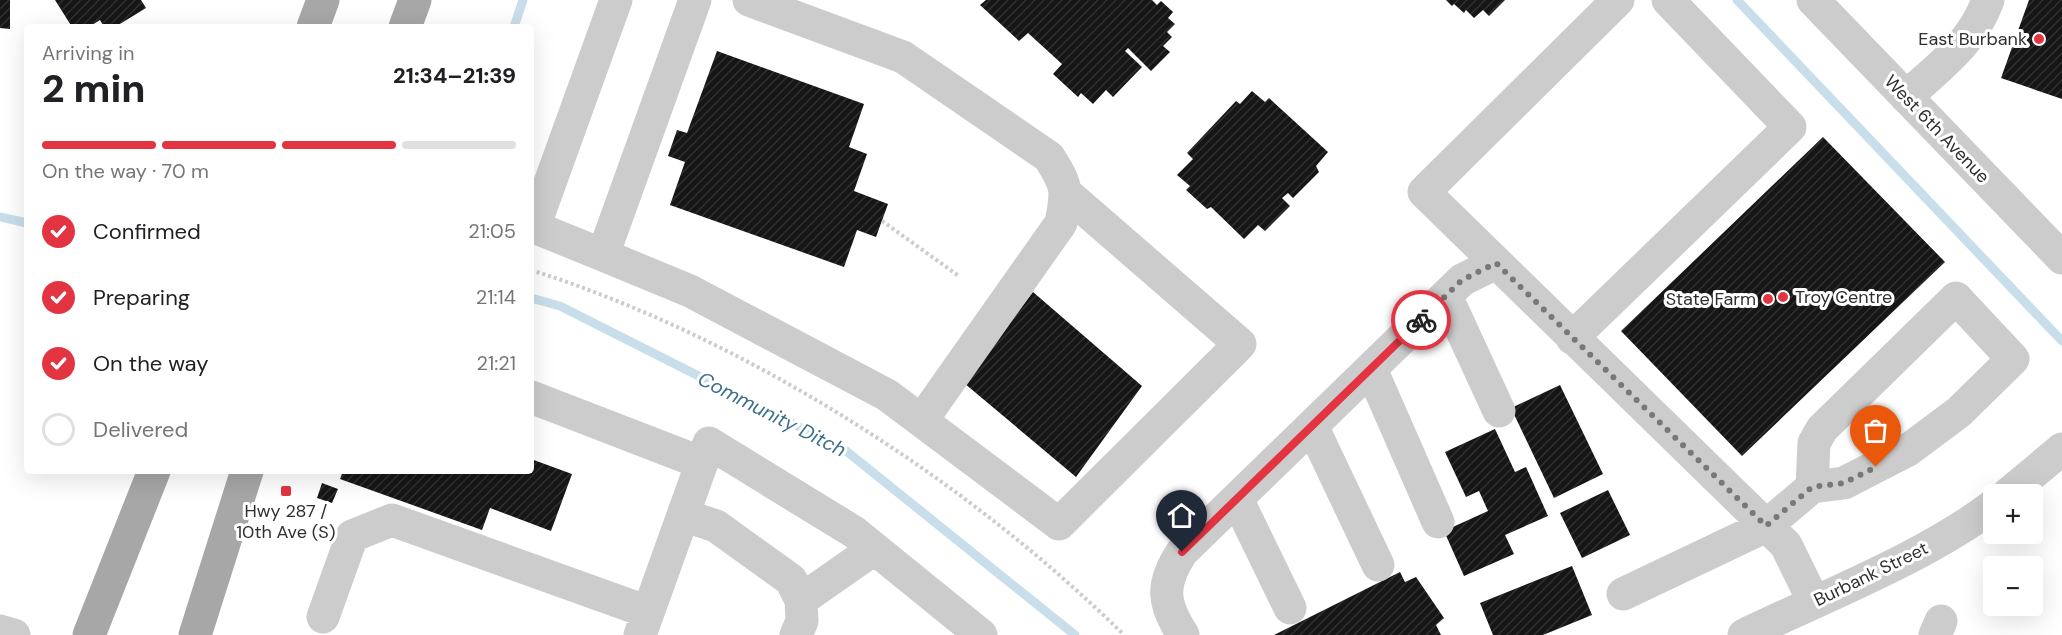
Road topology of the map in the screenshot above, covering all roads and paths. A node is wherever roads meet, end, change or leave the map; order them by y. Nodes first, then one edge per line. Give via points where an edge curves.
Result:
1 (323, 0) edge
2 (415, 0) edge
3 (616, 0) edge
4 (695, 0) edge
5 (749, 0) edge
6 (1618, 0) edge
7 (1668, 0) edge
8 (1813, 0) edge
9 (1988, 0) edge
10 (314, 24) edge
11 (406, 24) edge
12 (1906, 97) junction
13 (1068, 194) junction
14 (882, 221) dead end
15 (603, 255) junction
16 (2062, 258) edge
17 (1496, 263) junction
18 (534, 271) edge
19 (960, 277) dead end
20 (1446, 296) junction
21 (1572, 338) junction
22 (1371, 369) junction
23 (534, 398) edge
24 (1498, 411) dead end
25 (922, 420) junction
26 (1312, 426) junction
27 (2062, 449) edge
28 (702, 463) junction
29 (153, 474) edge
30 (246, 474) edge
31 (2020, 484) edge
32 (1812, 487) junction
33 (1237, 499) junction
34 (1983, 512) edge
35 (683, 515) junction
36 (1438, 522) dead end
37 (1766, 526) junction
38 (874, 549) junction
39 (1378, 565) dead end
40 (1623, 594) dead end
41 (801, 600) junction
42 (1814, 602) junction
43 (1290, 608) dead end
44 (323, 617) dead end
45 (644, 624) edge
46 (0, 631) edge
47 (14, 635) edge
48 (89, 635) edge
49 (195, 635) edge
50 (796, 635) edge
51 (981, 635) edge
52 (1124, 635) edge
53 (1184, 635) edge
54 (1744, 635) edge

1 - 10 main road
2 - 11 main road
3 - 15 street via 534,227
4 - 15 street
5 - 13 street via 903,57 1049,157
6 - 17 street via 1424,192
7 - 21 street via 1790,127
8 - 12 street, West 6th Avenue
9 - 12 street via 1966,43
12 - 16 street, West 6th Avenue
13 - 25 street via 1061,222
13 - 25 street via 1240,344 1059,524
14 - 19 path
15 - 25 street via 744,318 887,395
17 - 20 street via 1462,280
17 - 21 street
18 - 52 path via 584,287 745,360 924,468 991,519
20 - 22 street
20 - 24 street
21 - 37 street
22 - 26 street
22 - 36 street
23 - 28 street
26 - 33 street
26 - 39 street
27 - 31 street
28 - 35 street
28 - 38 street via 709,443 854,532
29 - 48 main road
30 - 49 main road
32 - 32 street via 1844,483 1908,450 1959,412 2013,359 1956,298 1822,429 1814,443
32 - 37 street
33 - 43 street
33 - 53 street via 1174,564 1166,600
34 - 42 street, Burbank Street via 1944,537
35 - 41 street via 716,526 791,580
35 - 45 street
37 - 40 street
37 - 42 street via 1786,545
38 - 41 street
38 - 51 street
41 - 50 street via 802,621
42 - 54 street, Burbank Street
44 - 45 street via 352,536 392,520
46 - 47 street

